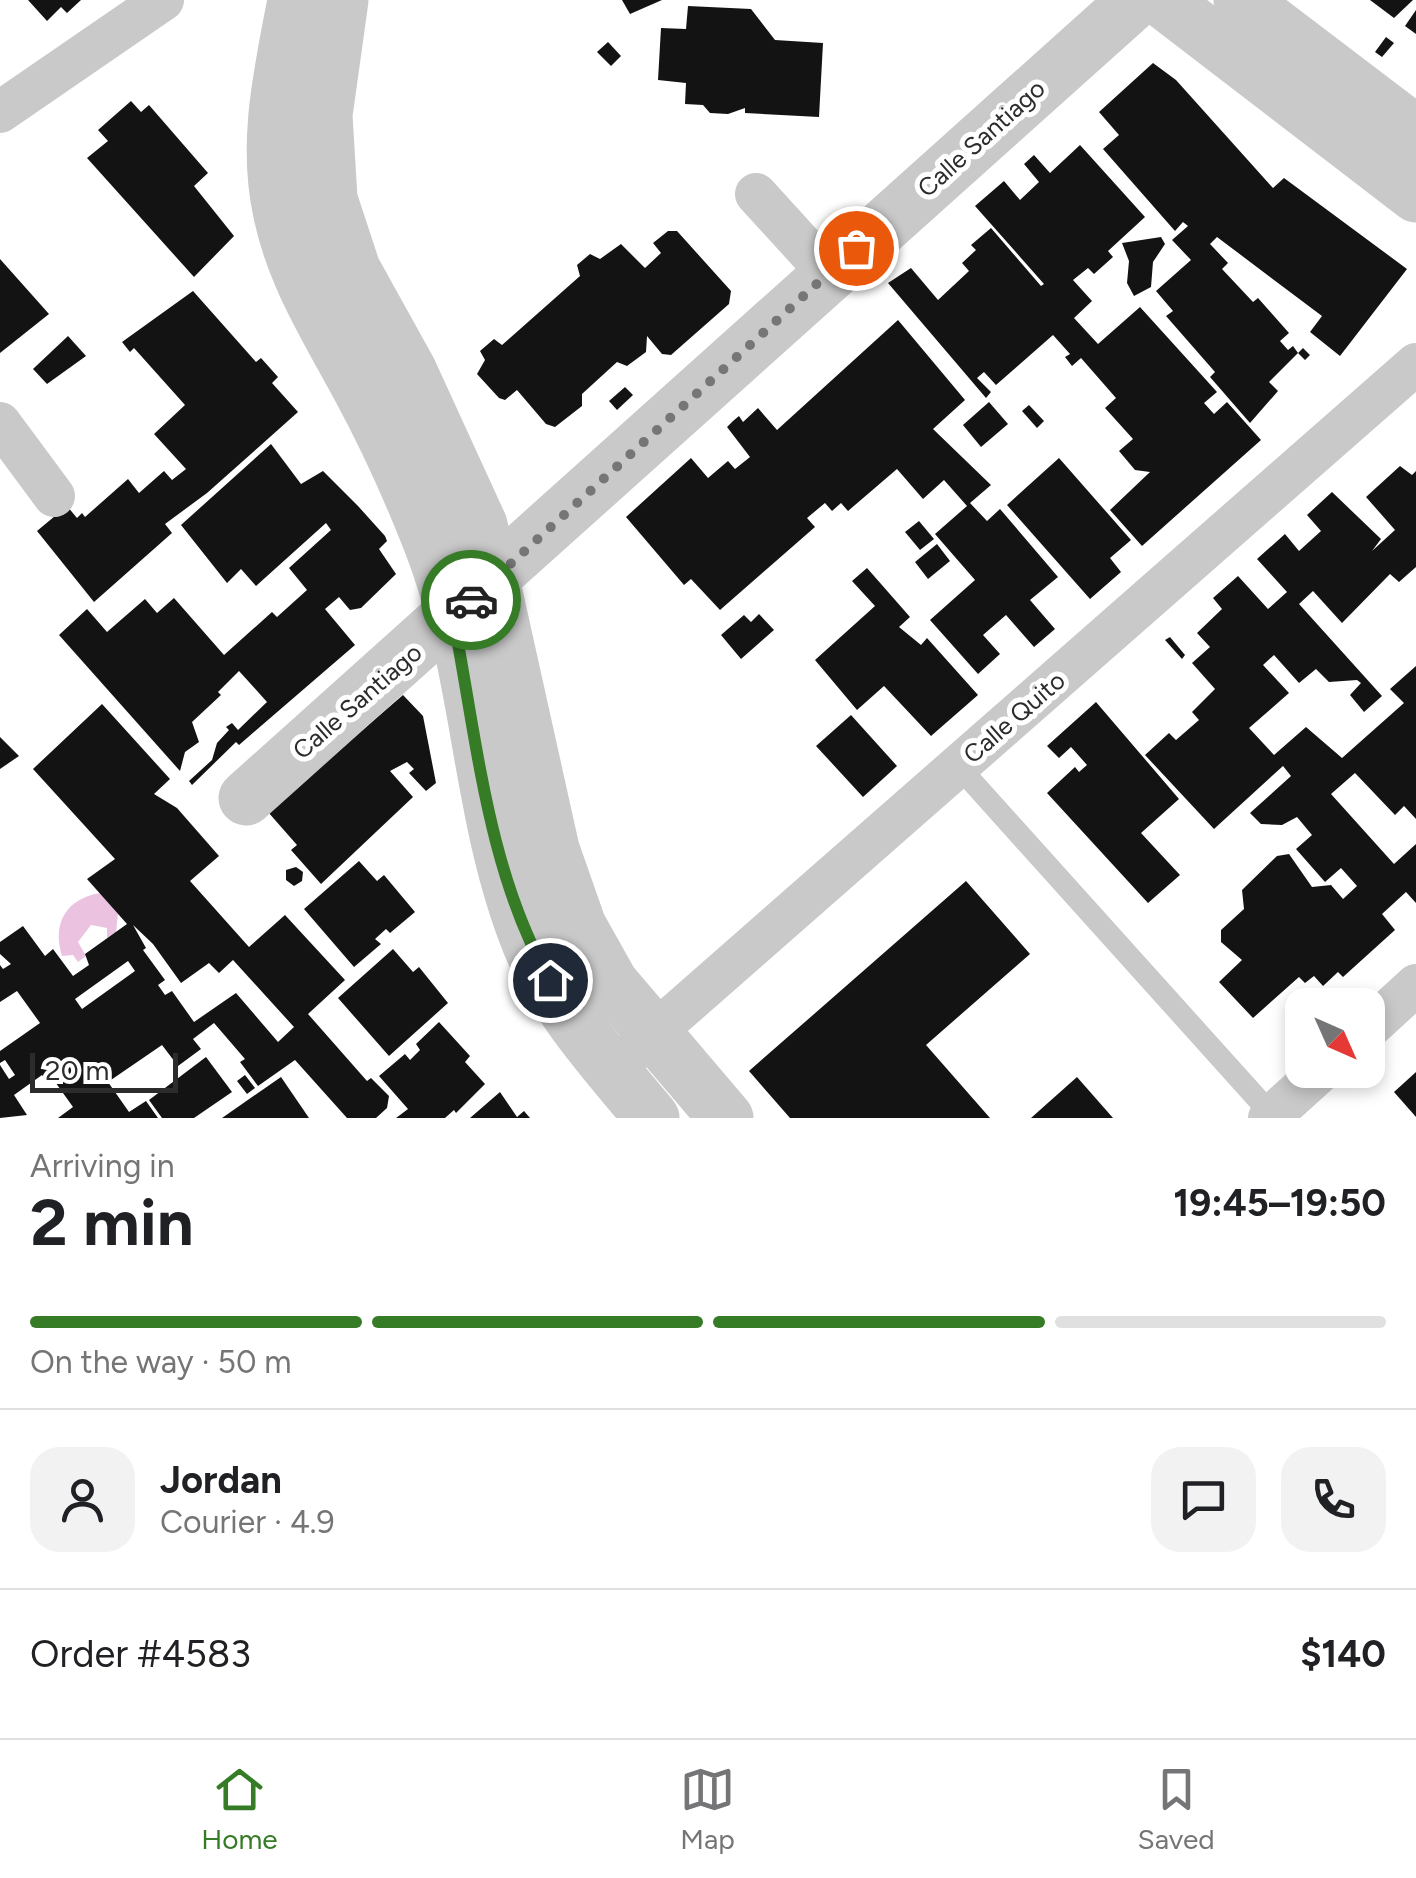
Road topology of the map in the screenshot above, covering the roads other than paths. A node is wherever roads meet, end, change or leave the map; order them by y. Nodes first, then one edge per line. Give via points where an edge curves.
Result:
1 (163, 0) edge
2 (295, 0) edge
3 (341, 0) edge
4 (1136, 0) edge
5 (1162, 0) edge
6 (1241, 0) edge
7 (0, 112) edge
8 (1416, 133) edge
9 (756, 194) dead end
10 (1416, 195) edge
11 (828, 273) junction
12 (355, 328) junction
13 (1416, 364) edge
14 (0, 424) edge
15 (54, 496) dead end
16 (494, 580) junction
17 (453, 617) junction
18 (958, 766) junction
19 (246, 798) dead end
20 (1416, 985) edge
21 (1385, 1013) edge
22 (632, 1053) junction
23 (1302, 1088) edge
24 (1270, 1116) edge
25 (652, 1118) edge
26 (726, 1118) edge

1 - 7 street
2 - 12 street via 273,113 279,209 305,290
3 - 12 street via 325,115 330,199 353,269
4 - 11 street, Calle Santiago
5 - 10 street
6 - 8 street
9 - 11 street
11 - 16 street, Calle Santiago
12 - 16 street via 410,370 480,524
12 - 17 street
13 - 18 street, Calle Quito
14 - 15 street
16 - 17 street, Calle Santiago
16 - 22 street via 562,880
17 - 19 street, Calle Santiago
17 - 22 street via 502,864 531,948 568,1012
18 - 22 street, Calle Quito
18 - 24 lane
20 - 21 street
22 - 25 street
22 - 26 street
23 - 24 street

